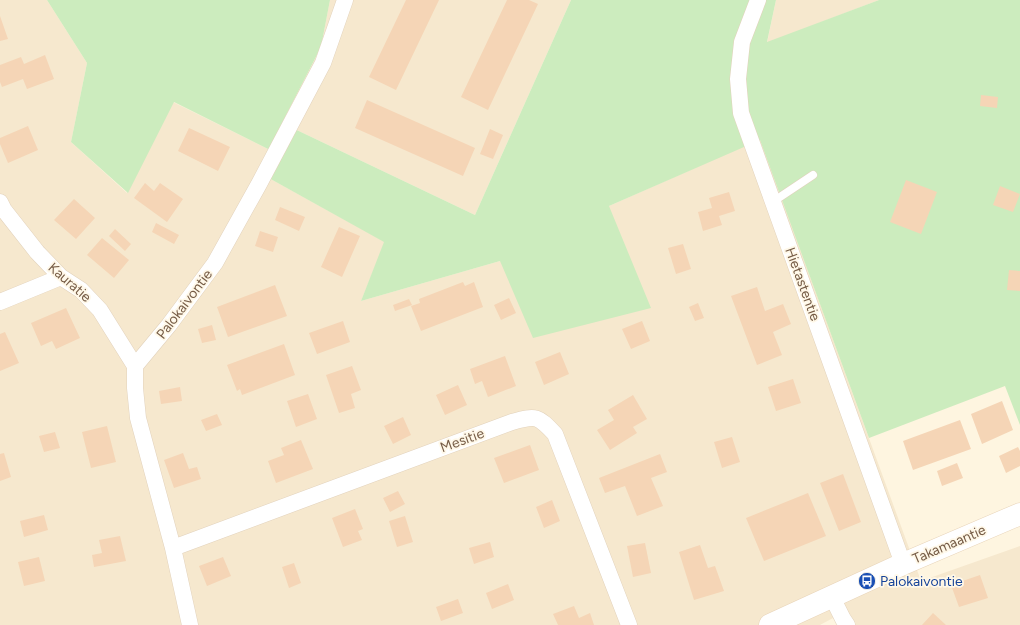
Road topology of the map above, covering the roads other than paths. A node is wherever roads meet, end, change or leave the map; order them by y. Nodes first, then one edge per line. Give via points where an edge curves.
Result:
1 (345, 0) edge
2 (758, 0) edge
3 (813, 175) dead end
4 (0, 202) edge
5 (774, 202) junction
6 (61, 277) junction
7 (0, 302) edge
8 (135, 366) junction
9 (1020, 514) edge
10 (173, 548) junction
11 (903, 564) junction
12 (832, 597) junction
13 (190, 625) edge
14 (629, 625) edge
15 (770, 625) edge
16 (847, 625) edge

1 - 8 street, Palokaivontie via 323,64 215,263
2 - 5 street, Hietastentie via 742,42 738,79 741,113
3 - 5 lane
4 - 6 street, Kauratie via 37,252
5 - 11 street, Hietastentie
6 - 7 street
6 - 8 street, Kauratie via 81,290 100,310
8 - 10 street via 138,418
9 - 11 street, Takamaantie
10 - 13 street
10 - 14 street, Mesitie via 529,417 542,420 555,434
11 - 12 street, Takamaantie
12 - 15 street, Takamaantie
12 - 16 street

